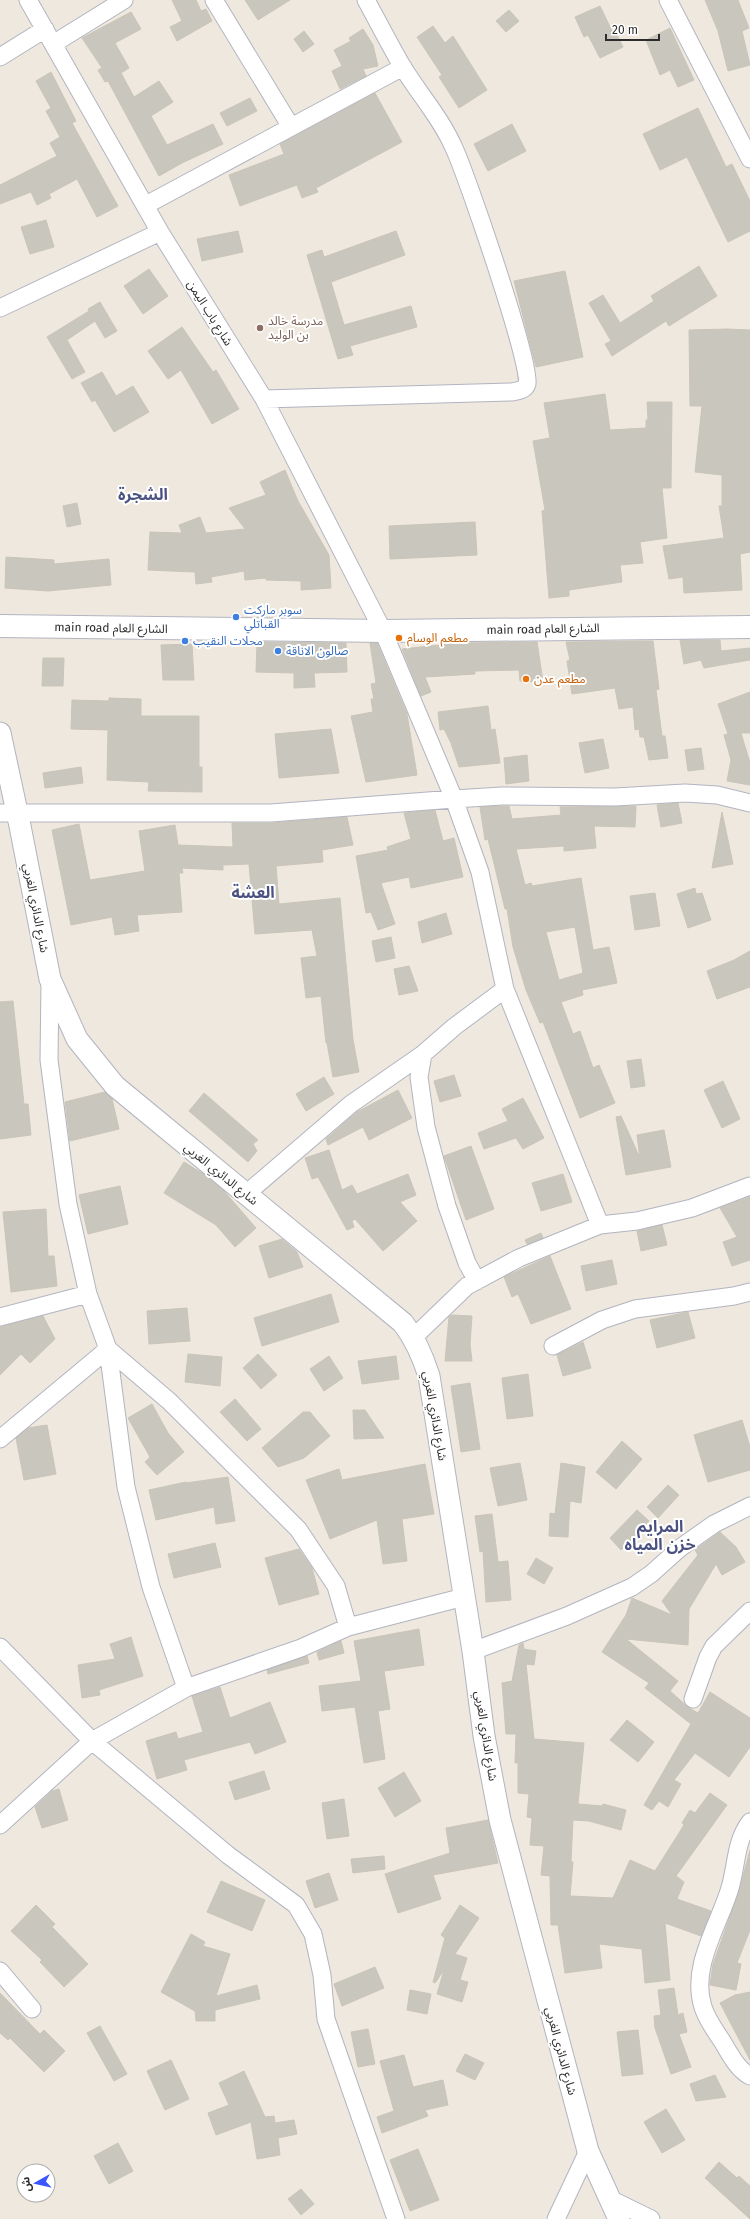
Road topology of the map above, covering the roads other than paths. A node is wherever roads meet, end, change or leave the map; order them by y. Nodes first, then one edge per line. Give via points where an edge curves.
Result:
1 (28, 0) edge
2 (124, 0) edge
3 (214, 0) edge
4 (366, 0) edge
5 (668, 0) edge
6 (45, 29) junction
7 (53, 44) junction
8 (0, 57) edge
9 (403, 67) junction
10 (291, 127) junction
11 (750, 159) edge
12 (146, 205) junction
13 (160, 232) junction
14 (0, 308) edge
15 (264, 399) junction
16 (0, 626) edge
17 (750, 627) edge
18 (383, 631) junction
19 (0, 733) edge
20 (454, 799) junction
21 (750, 803) edge
22 (9, 812) edge
23 (50, 979) junction
24 (505, 989) junction
25 (423, 1054) junction
26 (750, 1186) edge
27 (246, 1194) junction
28 (600, 1225) junction
29 (477, 1281) junction
30 (750, 1292) edge
31 (88, 1294) junction
32 (0, 1317) edge
33 (414, 1337) junction
34 (553, 1346) dead end
35 (108, 1349) junction
36 (0, 1439) edge
37 (750, 1506) edge
38 (464, 1596) junction
39 (750, 1611) edge
40 (348, 1627) junction
41 (0, 1647) edge
42 (473, 1650) junction
43 (186, 1688) junction
44 (693, 1699) dead end
45 (92, 1741) junction
46 (750, 1822) edge
47 (0, 1825) edge
48 (0, 1971) edge
49 (32, 2009) dead end
50 (750, 2076) edge
51 (588, 2151) junction
52 (608, 2198) junction
53 (396, 2219) edge
54 (556, 2219) edge
55 (619, 2219) edge
56 (652, 2219) edge

1 - 6 street, شارع باب اليمن
2 - 7 street
3 - 10 street
4 - 9 street
5 - 11 street
6 - 7 street, شارع باب اليمن
6 - 8 street
7 - 12 street, شارع باب اليمن
9 - 10 street
9 - 15 street via 431,107 457,155 518,336 528,376 527,384 523,390 512,392
10 - 12 street
12 - 13 street, شارع باب اليمن
13 - 14 street
13 - 15 street, شارع باب اليمن
15 - 18 street, شارع باب اليمن
16 - 18 main road, main road الشارع العام
17 - 18 main road, main road الشارع العام
18 - 20 street, شارع باب اليمن
19 - 22 street, شارع الدائري الغربي
20 - 21 street via 685,793 724,796
20 - 22 street via 271,813
20 - 24 street, شارع باب اليمن via 480,872
22 - 23 street, شارع الدائري الغربي
23 - 27 street, شارع الدائري الغربي via 77,1039 115,1086
23 - 31 street via 49,1060 68,1204
24 - 25 street via 454,1026
24 - 28 street, شارع باب اليمن
25 - 27 street via 350,1104
25 - 29 street via 419,1077 426,1126 447,1206 467,1263
26 - 28 street via 692,1208 637,1221
27 - 33 street, شارع الدائري الغربي via 403,1323
28 - 29 street via 519,1258
29 - 33 street via 467,1286
30 - 34 street via 635,1309 602,1320
31 - 32 street
31 - 35 street
33 - 38 street, شارع الدائري الغربي via 429,1376
35 - 36 street
35 - 40 street via 169,1401 298,1529 336,1586
35 - 43 street via 126,1486 151,1587
37 - 42 street via 714,1524 632,1587 567,1616
38 - 40 street
38 - 42 street, شارع الدائري الغربي
39 - 44 street via 714,1646
40 - 43 street via 300,1648
41 - 45 street
42 - 51 street, شارع الدائري الغربي via 484,1736 500,1820
43 - 45 street
45 - 47 street
45 - 53 street via 228,1855 296,1905 314,1934 322,1975 326,2019
46 - 50 street via 742,1832 738,1844 730,1886 703,1961 700,1983 702,2006 709,2021 737,2065
48 - 49 street
51 - 52 street, شارع الدائري الغربي
51 - 54 street
52 - 55 street, شارع الدائري الغربي
52 - 56 street

